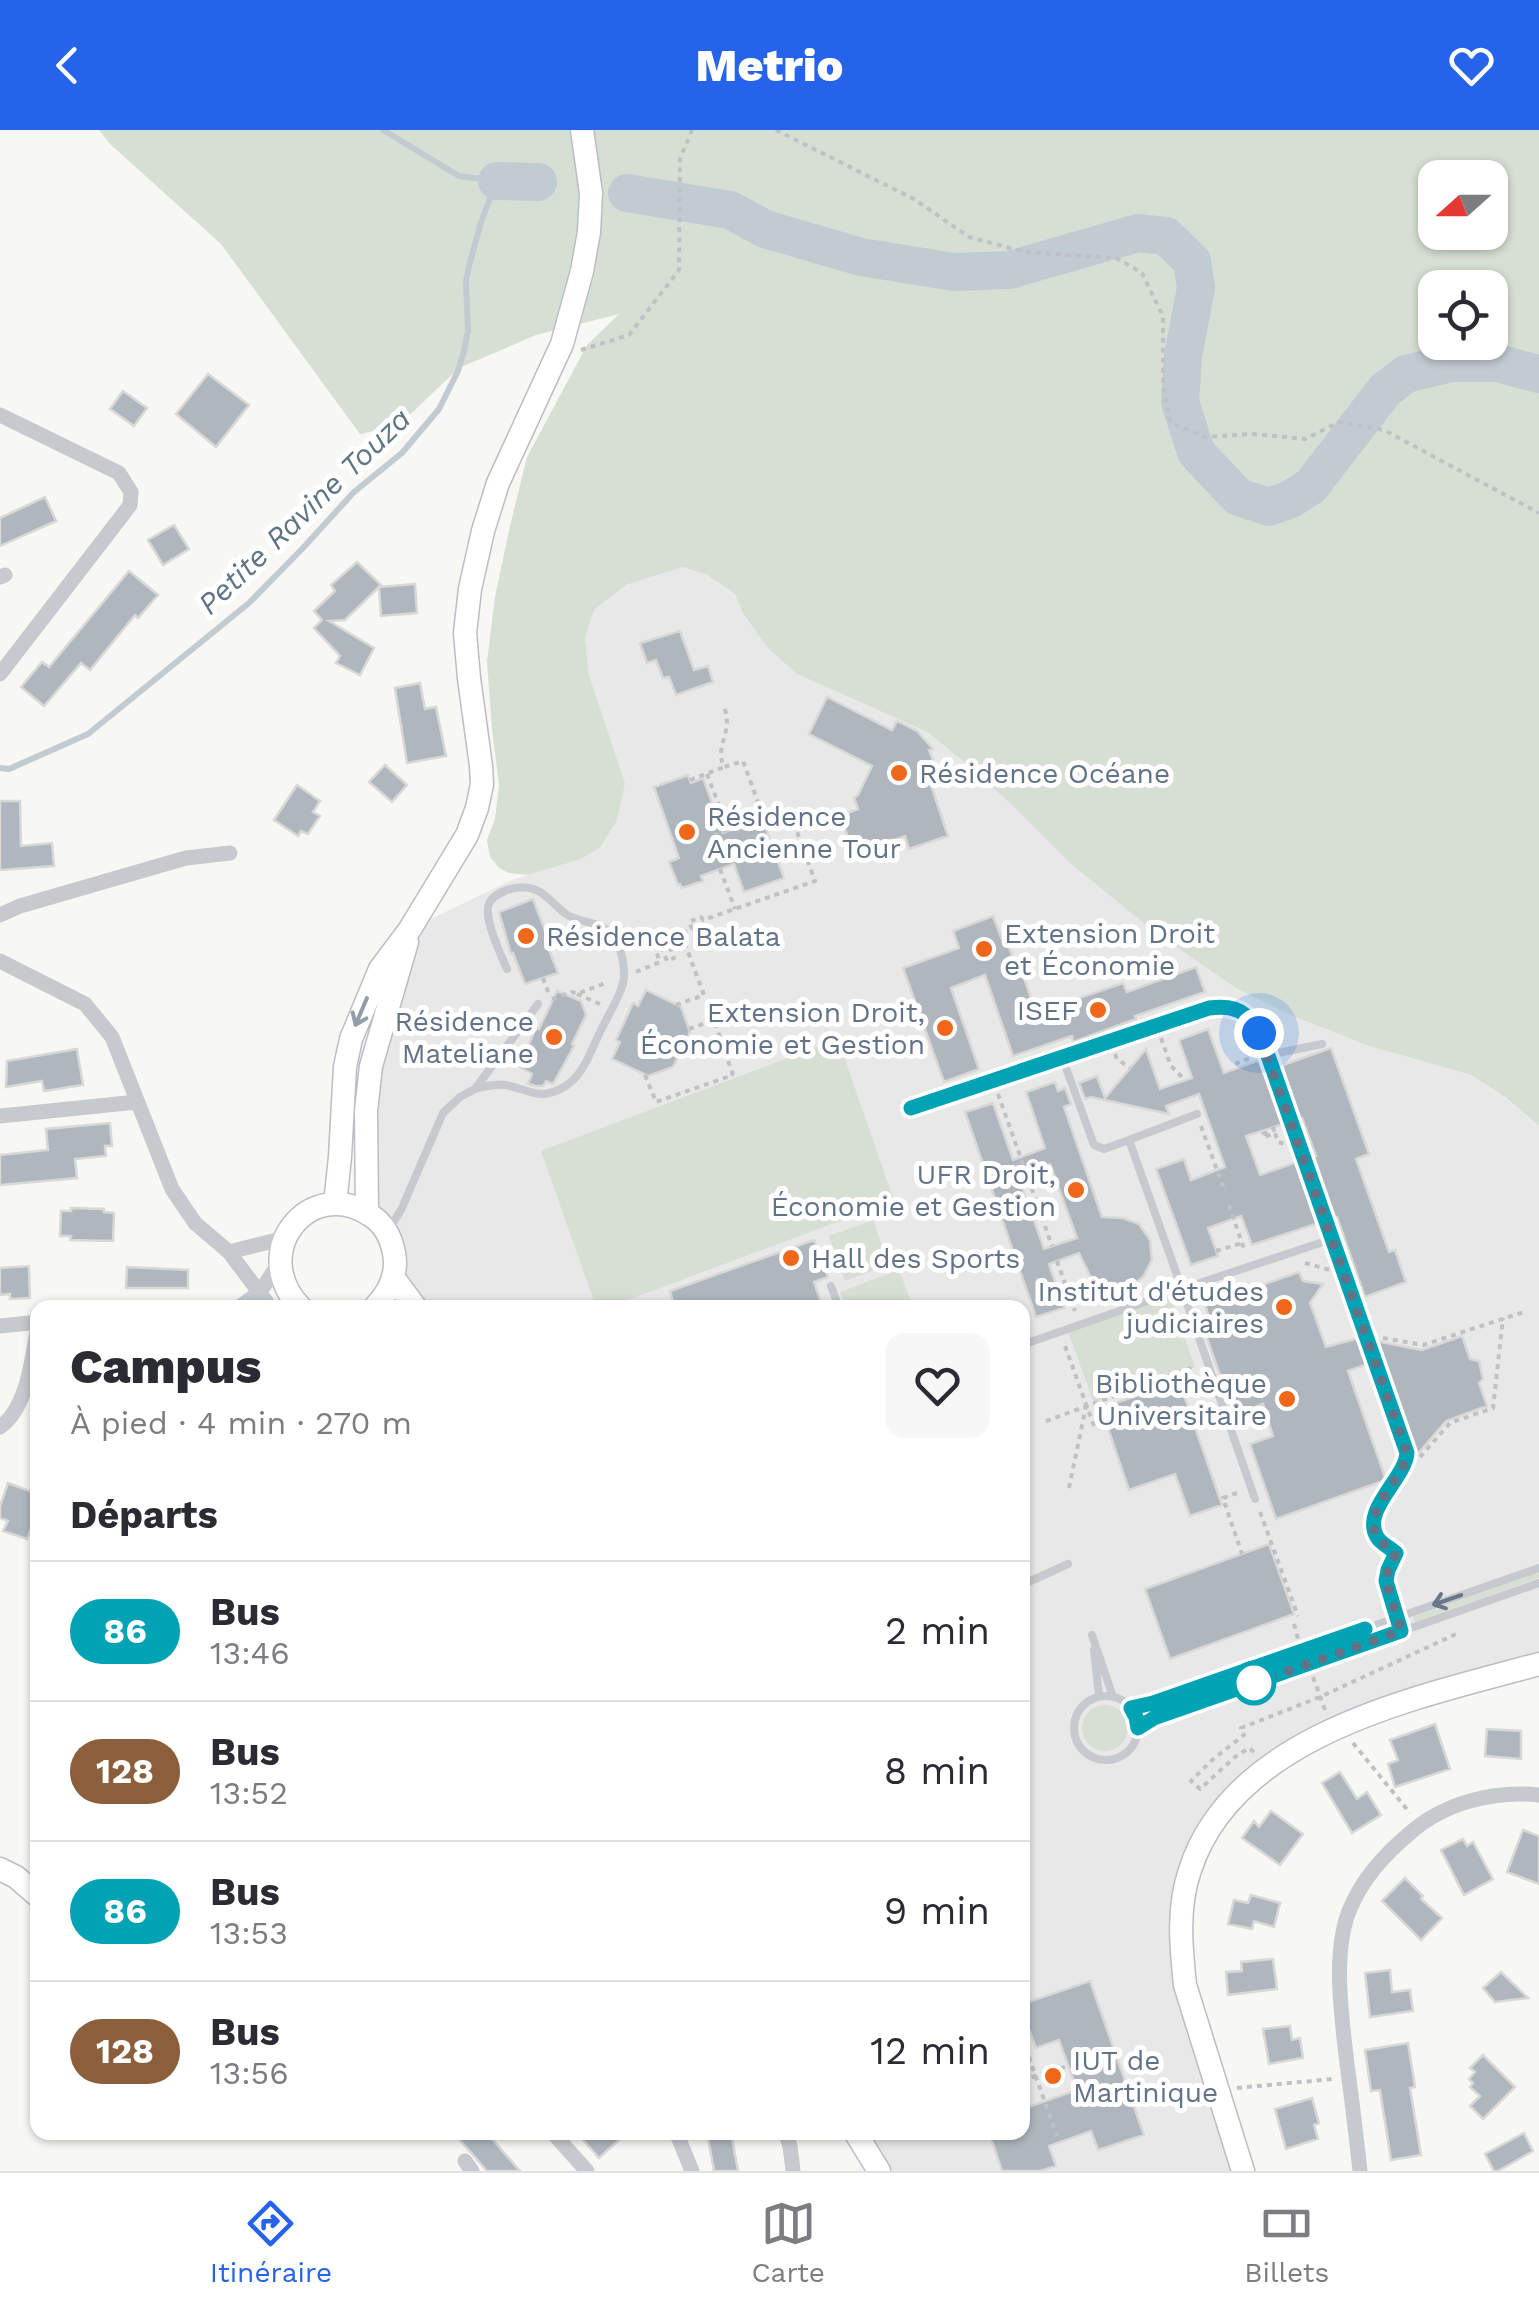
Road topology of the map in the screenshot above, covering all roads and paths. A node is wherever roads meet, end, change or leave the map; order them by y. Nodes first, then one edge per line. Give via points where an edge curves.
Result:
1 (582, 130) edge
2 (692, 130) edge
3 (776, 130) edge
4 (556, 358) junction
5 (3, 418) edge
6 (1539, 513) edge
7 (0, 674) edge
8 (724, 707) dead end
9 (724, 768) junction
10 (707, 774) junction
11 (690, 780) dead end
12 (762, 813) junction
13 (745, 825) dead end
14 (230, 852) dead end
15 (724, 856) dead end
16 (720, 868) dead end
17 (735, 909) junction
18 (0, 915) edge
19 (410, 929) junction
20 (679, 934) junction
21 (0, 961) edge
22 (660, 962) dead end
23 (507, 970) dead end
24 (543, 978) dead end
25 (548, 993) dead end
26 (576, 998) dead end
27 (538, 1004) joint
28 (676, 1004) dead end
29 (1156, 1025) junction
30 (689, 1029) dead end
31 (1110, 1040) junction
32 (1322, 1044) dead end
33 (1268, 1054) junction
34 (1062, 1056) junction
35 (1249, 1063) dead end
36 (1130, 1068) dead end
37 (646, 1075) dead end
38 (994, 1080) junction
39 (1186, 1080) dead end
40 (475, 1089) junction
41 (137, 1102) junction
42 (911, 1108) dead end
43 (1198, 1114) joint
44 (0, 1116) edge
45 (1129, 1140) junction
46 (1225, 1192) dead end
47 (335, 1204) junction
48 (1229, 1204) dead end
49 (367, 1212) junction
50 (387, 1232) junction
51 (284, 1238) junction
52 (1332, 1239) junction
53 (1242, 1242) junction
54 (1052, 1246) dead end
55 (1216, 1251) dead end
56 (229, 1252) junction
57 (1282, 1256) junction
58 (1058, 1261) dead end
59 (278, 1263) junction
60 (1250, 1266) junction
61 (1344, 1274) junction
62 (394, 1277) junction
63 (831, 1286) dead end
64 (1182, 1289) junction
65 (260, 1292) junction
66 (249, 1300) edge
67 (266, 1300) edge
68 (290, 1300) edge
69 (380, 1300) edge
70 (410, 1300) edge
71 (836, 1300) edge
72 (1527, 1311) dead end
73 (1503, 1318) junction
74 (30, 1325) edge
75 (1080, 1325) junction
76 (0, 1326) edge
77 (1060, 1332) junction
78 (1396, 1340) dead end
79 (1030, 1342) edge
80 (30, 1360) edge
81 (1208, 1362) junction
82 (1136, 1388) junction
83 (1138, 1395) dead end
84 (1222, 1404) junction
85 (1086, 1406) junction
86 (1191, 1415) dead end
87 (1046, 1421) dead end
88 (1105, 1422) dead end
89 (0, 1427) edge
90 (1406, 1464) junction
91 (1069, 1488) dead end
92 (1234, 1494) dead end
93 (1255, 1499) dead end
94 (1266, 1526) dead end
95 (1242, 1554) dead end
96 (1068, 1564) dead end
97 (1539, 1568) edge
98 (1030, 1581) edge
99 (1539, 1582) edge
100 (1298, 1616) dead end
101 (1396, 1618) junction
102 (1294, 1624) dead end
103 (1451, 1628) dead end
104 (1401, 1631) junction
105 (1300, 1644) dead end
106 (1532, 1668) edge
107 (1312, 1677) dead end
108 (1098, 1696) junction
109 (1113, 1697) junction
110 (1321, 1700) junction
111 (1131, 1708) junction
112 (1138, 1728) junction
113 (1333, 1730) junction
114 (1254, 1752) dead end
115 (1539, 1795) edge
116 (1420, 1824) junction
117 (0, 1869) edge
118 (30, 1889) edge
119 (1030, 2060) edge
120 (1068, 2066) dead end
121 (1036, 2076) junction
122 (1030, 2078) edge
123 (1349, 2078) junction
124 (1218, 2089) junction
125 (1057, 2136) dead end
126 (559, 2140) edge
127 (679, 2140) edge
128 (788, 2140) edge
129 (860, 2140) edge
130 (587, 2171) edge
131 (692, 2171) edge
132 (793, 2171) edge
133 (879, 2171) edge
134 (1242, 2171) edge
135 (1360, 2171) edge

1 - 4 main road via 589,232
2 - 4 path via 680,159 679,270 629,335
3 - 6 path via 914,199 968,237 1025,252 1116,258 1142,273 1163,316 1170,423 1205,436 1306,440 1339,422 1384,430
4 - 19 main road via 498,483 470,590 465,634 481,766 477,808
5 - 7 street via 119,474 131,492 130,505
8 - 9 path
9 - 10 path
9 - 12 path via 743,761
10 - 11 path
10 - 15 path via 728,829 716,834
12 - 13 path via 743,820
12 - 17 path via 771,810 796,829 815,881
14 - 18 street via 186,858
16 - 17 path
17 - 20 path via 689,922 692,929
19 -> 47 main road via 380,969 350,1040
19 - 49 main road via 371,1066
20 - 22 path via 667,939 674,958 667,961 659,940 653,943
20 - 28 path via 704,995
21 - 41 street via 85,1004 112,1037
23 - 40 lane via 489,902 509,889 530,888 610,932 624,980 578,1076 566,1086 539,1096 492,1084
24 - 25 path
26 - 27 path via 572,992
27 - 40 lane
29 - 31 lane
29 - 33 lane via 1231,1007 1253,1022
29 - 39 path via 1171,1066
30 - 37 path via 714,1020 734,1077 656,1102
31 - 34 lane
31 - 36 path via 1117,1059
32 - 33 lane
33 - 35 path via 1237,1063
33 - 52 lane
34 - 38 lane
34 - 45 lane via 1094,1146
38 - 42 lane
38 - 54 path
40 - 50 lane via 443,1114
41 - 44 street
41 - 56 street via 182,1206
43 - 45 lane
43 - 46 path
45 - 64 lane
47 - 49 main road
47 - 51 main road via 305,1214
48 - 53 path
49 - 50 main road
50 - 62 main road
51 - 56 street
51 - 59 main road
52 - 57 lane
52 - 61 lane
53 - 55 path
53 - 60 path
56 - 65 street
57 - 60 lane
57 - 61 path
58 - 75 path
59 - 65 street
59 - 68 main road
60 - 64 lane
61 - 90 lane
62 - 69 main road
62 - 70 main road
63 - 71 lane
64 - 75 lane
64 - 81 lane
65 - 66 street
65 - 67 street
72 - 73 path
73 - 78 path via 1423,1345
73 - 90 path via 1493,1408 1450,1423
74 - 76 street
75 - 77 lane
77 - 79 lane
77 - 85 path
80 - 89 street via 20,1404
81 - 82 path
81 - 84 lane
82 - 83 path
82 - 85 path
84 - 86 path
84 - 93 lane
85 - 87 path
85 - 88 path via 1094,1426
85 - 91 path
90 - 101 lane via 1374,1523 1378,1540 1396,1553 1386,1581
92 - 95 path via 1223,1498
94 - 100 path
96 - 98 lane
97 -> 101 lane
99 - 104 lane
101 - 104 lane
101 - 111 lane
102 - 105 path
103 - 110 path via 1454,1634
104 - 112 lane
106 - 113 main road via 1444,1688
107 - 110 path
108 - 109 lane
108 - 109 lane via 1092,1636
108 - 112 lane via 1080,1708 1073,1728 1088,1755 1106,1761 1122,1756
109 - 111 lane
110 - 114 path via 1242,1728 1244,1735 1191,1781 1200,1789 1234,1757
111 - 112 lane
113 - 116 path via 1338,1744 1350,1739
113 - 124 main road via 1231,1800 1190,1869 1181,1947
115 - 116 street via 1474,1800
116 - 123 street via 1387,1852 1348,1914 1340,1962
117 - 118 main road
119 - 121 path
120 - 121 path
121 - 122 path
121 - 125 path
123 - 124 path
123 - 135 street
124 - 134 main road
126 - 130 street
127 - 131 street
128 - 132 street
129 - 133 main road

